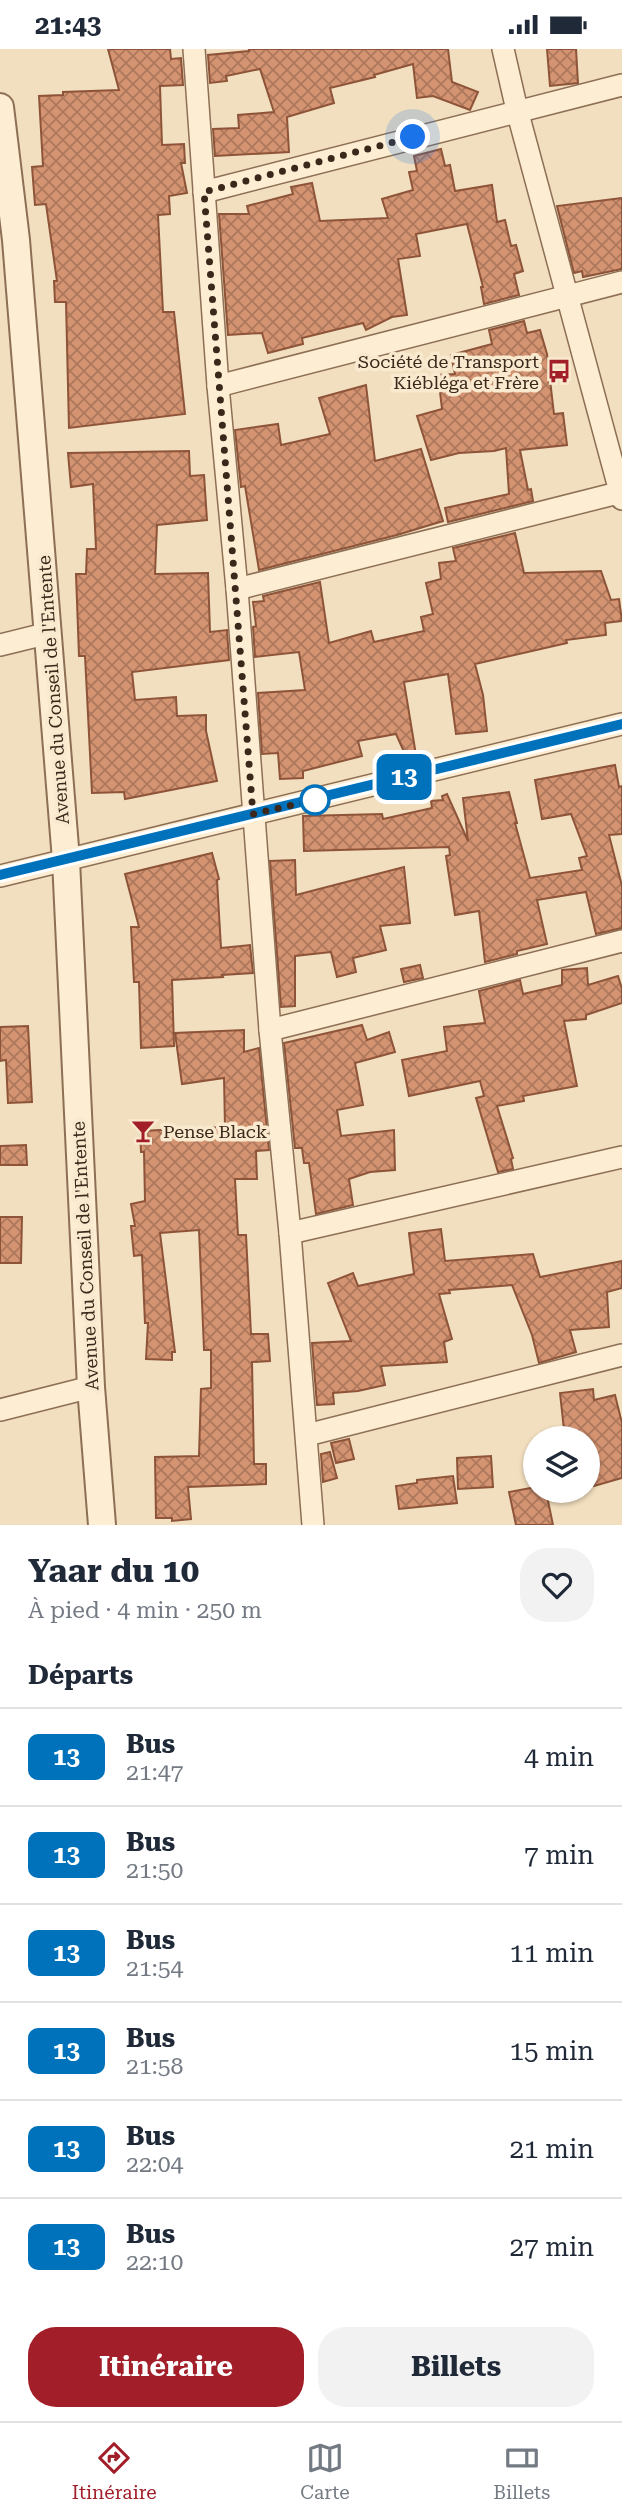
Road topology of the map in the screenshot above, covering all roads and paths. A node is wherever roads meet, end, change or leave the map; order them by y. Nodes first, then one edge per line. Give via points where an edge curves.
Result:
1 (194, 49) edge
2 (503, 49) edge
3 (622, 85) edge
4 (0, 107) edge
5 (517, 110) junction
6 (204, 192) junction
7 (8, 241) edge
8 (622, 282) edge
9 (568, 295) junction
10 (218, 386) junction
11 (621, 494) edge
12 (237, 589) junction
13 (49, 633) junction
14 (0, 645) edge
15 (622, 724) edge
16 (253, 814) junction
17 (66, 860) junction
18 (0, 876) edge
19 (622, 941) edge
20 (270, 1030) junction
21 (622, 1157) edge
22 (290, 1233) junction
23 (622, 1355) edge
24 (91, 1387) junction
25 (0, 1410) edge
26 (307, 1435) junction
27 (102, 1525) edge
28 (313, 1525) edge

1 - 6 street
2 - 5 street
3 - 5 street
4 - 7 street, Avenue du Conseil de l'Entente
5 - 6 street
5 - 9 street
6 - 10 street
7 - 13 street, Avenue du Conseil de l'Entente
8 - 9 street
9 - 10 street
9 - 11 street
10 - 12 street
11 - 12 street
12 - 16 street
13 - 14 street
13 - 17 street, Avenue du Conseil de l'Entente
15 - 16 street
16 - 17 street
16 - 20 street
17 - 18 street
17 - 24 street, Avenue du Conseil de l'Entente
19 - 20 street
20 - 22 street
21 - 22 street
22 - 26 street
23 - 26 street
24 - 25 street
24 - 27 street, Avenue du Conseil de l'Entente
26 - 28 street

